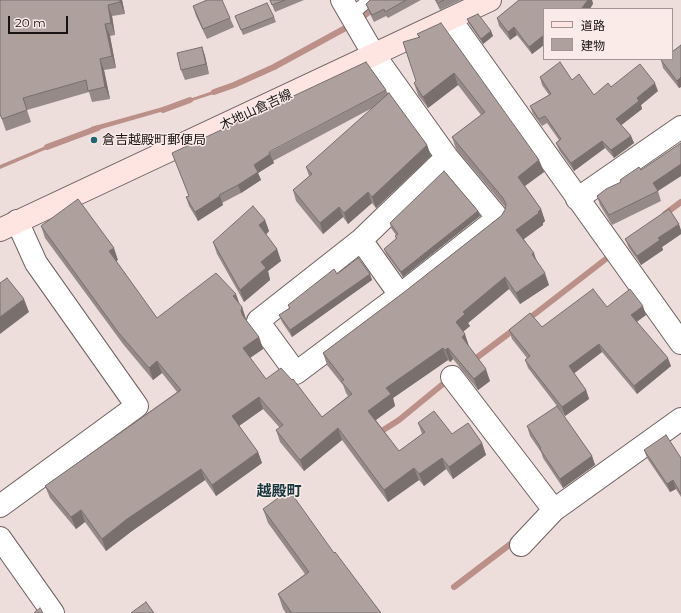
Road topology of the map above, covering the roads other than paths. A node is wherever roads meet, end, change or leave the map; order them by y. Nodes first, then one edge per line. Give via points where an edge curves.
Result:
1 (369, 0) edge
2 (490, 0) edge
3 (347, 7) edge
4 (450, 19) junction
5 (374, 55) junction
6 (681, 127) edge
7 (447, 156) junction
8 (577, 199) junction
9 (9, 225) edge
10 (361, 240) junction
11 (400, 295) junction
12 (681, 343) edge
13 (452, 377) dead end
14 (681, 419) edge
15 (0, 506) edge
16 (554, 510) junction
17 (0, 538) edge
18 (521, 545) dead end
19 (53, 613) edge

1 - 3 lane
2 - 4 main road, 木地山倉吉線
3 - 5 street
4 - 5 main road, 木地山倉吉線
4 - 8 street
5 - 7 street
5 - 9 main road, 木地山倉吉線
6 - 8 street
7 - 10 street
7 - 11 street via 498,218
8 - 12 street
9 - 15 street via 136,406
10 - 11 street
10 - 11 street via 258,321 296,373
13 - 16 street
14 - 16 street
16 - 18 street
17 - 19 street

